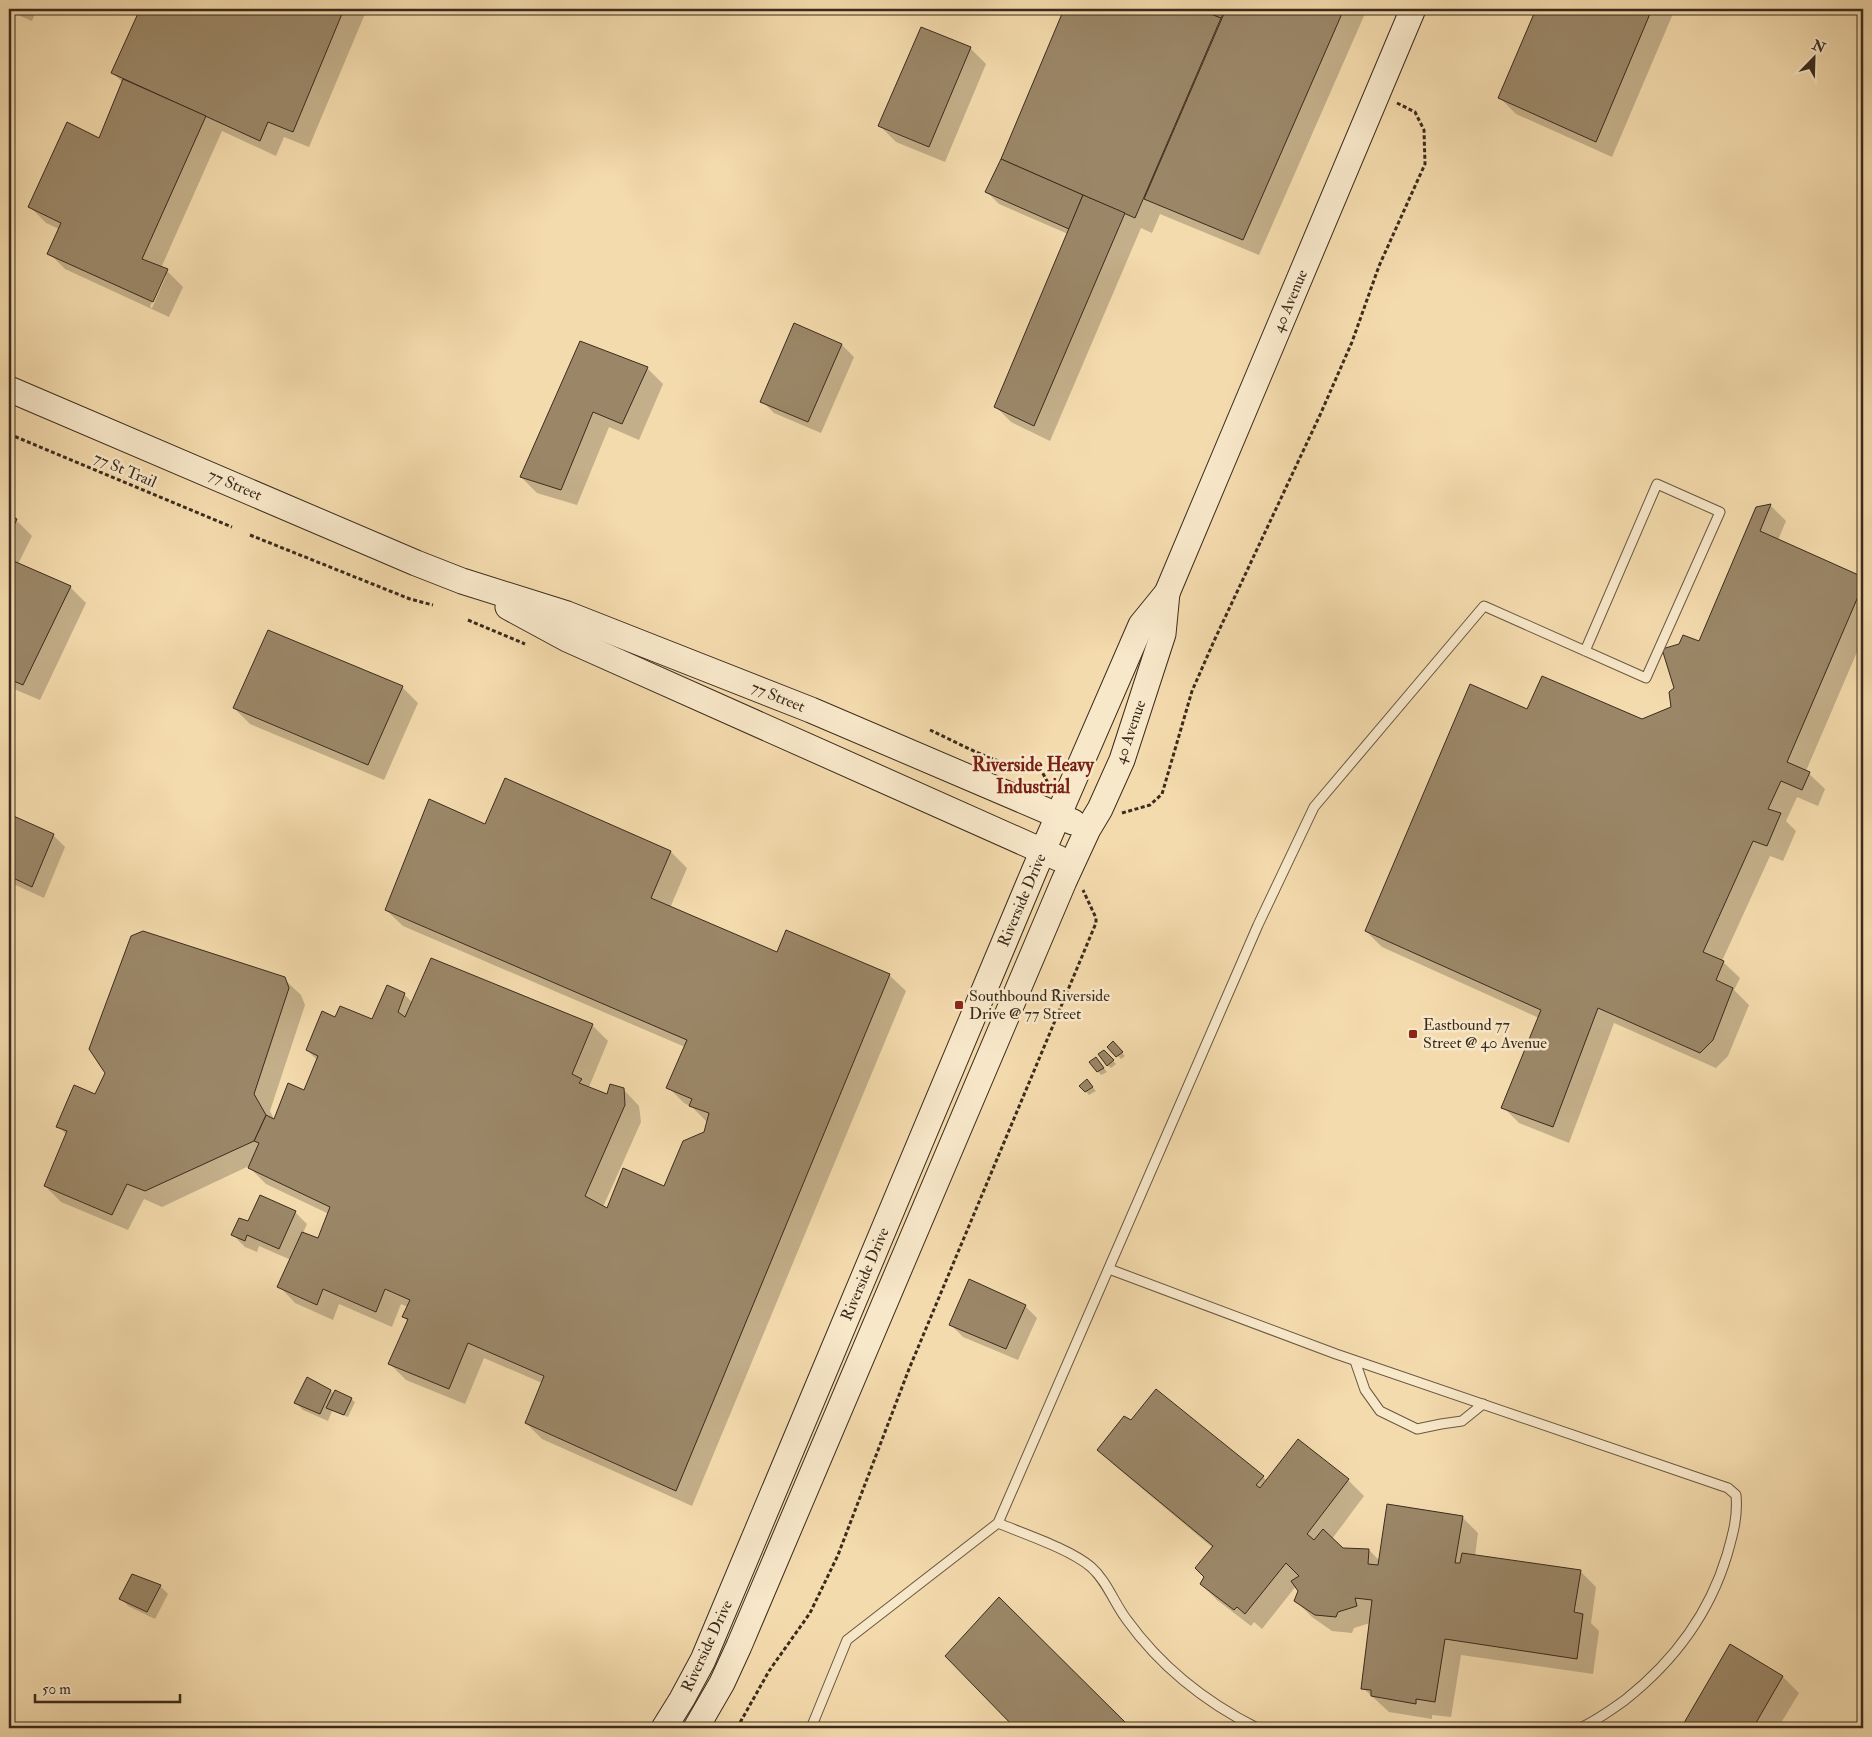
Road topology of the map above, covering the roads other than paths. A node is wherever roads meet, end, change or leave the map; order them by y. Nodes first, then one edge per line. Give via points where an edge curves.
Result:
1 (1413, 9) edge
2 (9, 389) edge
3 (462, 581) junction
4 (1167, 593) junction
5 (1585, 651) junction
6 (1058, 815) junction
7 (1088, 829) junction
8 (1042, 852) junction
9 (1072, 864) junction
10 (1109, 1269) junction
11 (1355, 1361) junction
12 (1483, 1404) junction
13 (998, 1523) junction
14 (664, 1728) edge
15 (696, 1728) edge
16 (811, 1728) edge
17 (1257, 1728) edge
18 (1580, 1728) edge

1 - 4 main road, 40 Avenue
2 - 3 main road, 77 Street
3 - 6 main road, 77 Street via 576,617 811,710
3 - 8 main road, 77 Street via 567,639
4 - 6 main road, 40 Avenue via 1141,625
4 - 7 main road, 40 Avenue via 1163,634 1122,760
5 - 5 lane via 1657,484 1720,512 1646,678
5 - 10 lane via 1484,606 1314,807 1258,925
6 - 7 main road, 77 Street
6 - 8 main road, Riverside Drive
7 - 9 main road, 40 Avenue
8 - 9 main road, 77 Street
8 - 14 main road, Riverside Drive via 703,1660
9 - 15 main road, Riverside Drive via 739,1646
10 - 11 lane
10 - 13 lane
11 - 12 lane
11 - 12 lane via 1364,1390 1380,1411 1417,1429 1462,1421
12 - 18 lane via 1728,1488 1736,1496 1736,1526 1724,1565 1686,1639 1641,1687
13 - 16 lane via 847,1640
13 - 17 lane via 1075,1556 1091,1567 1156,1657 1199,1694

